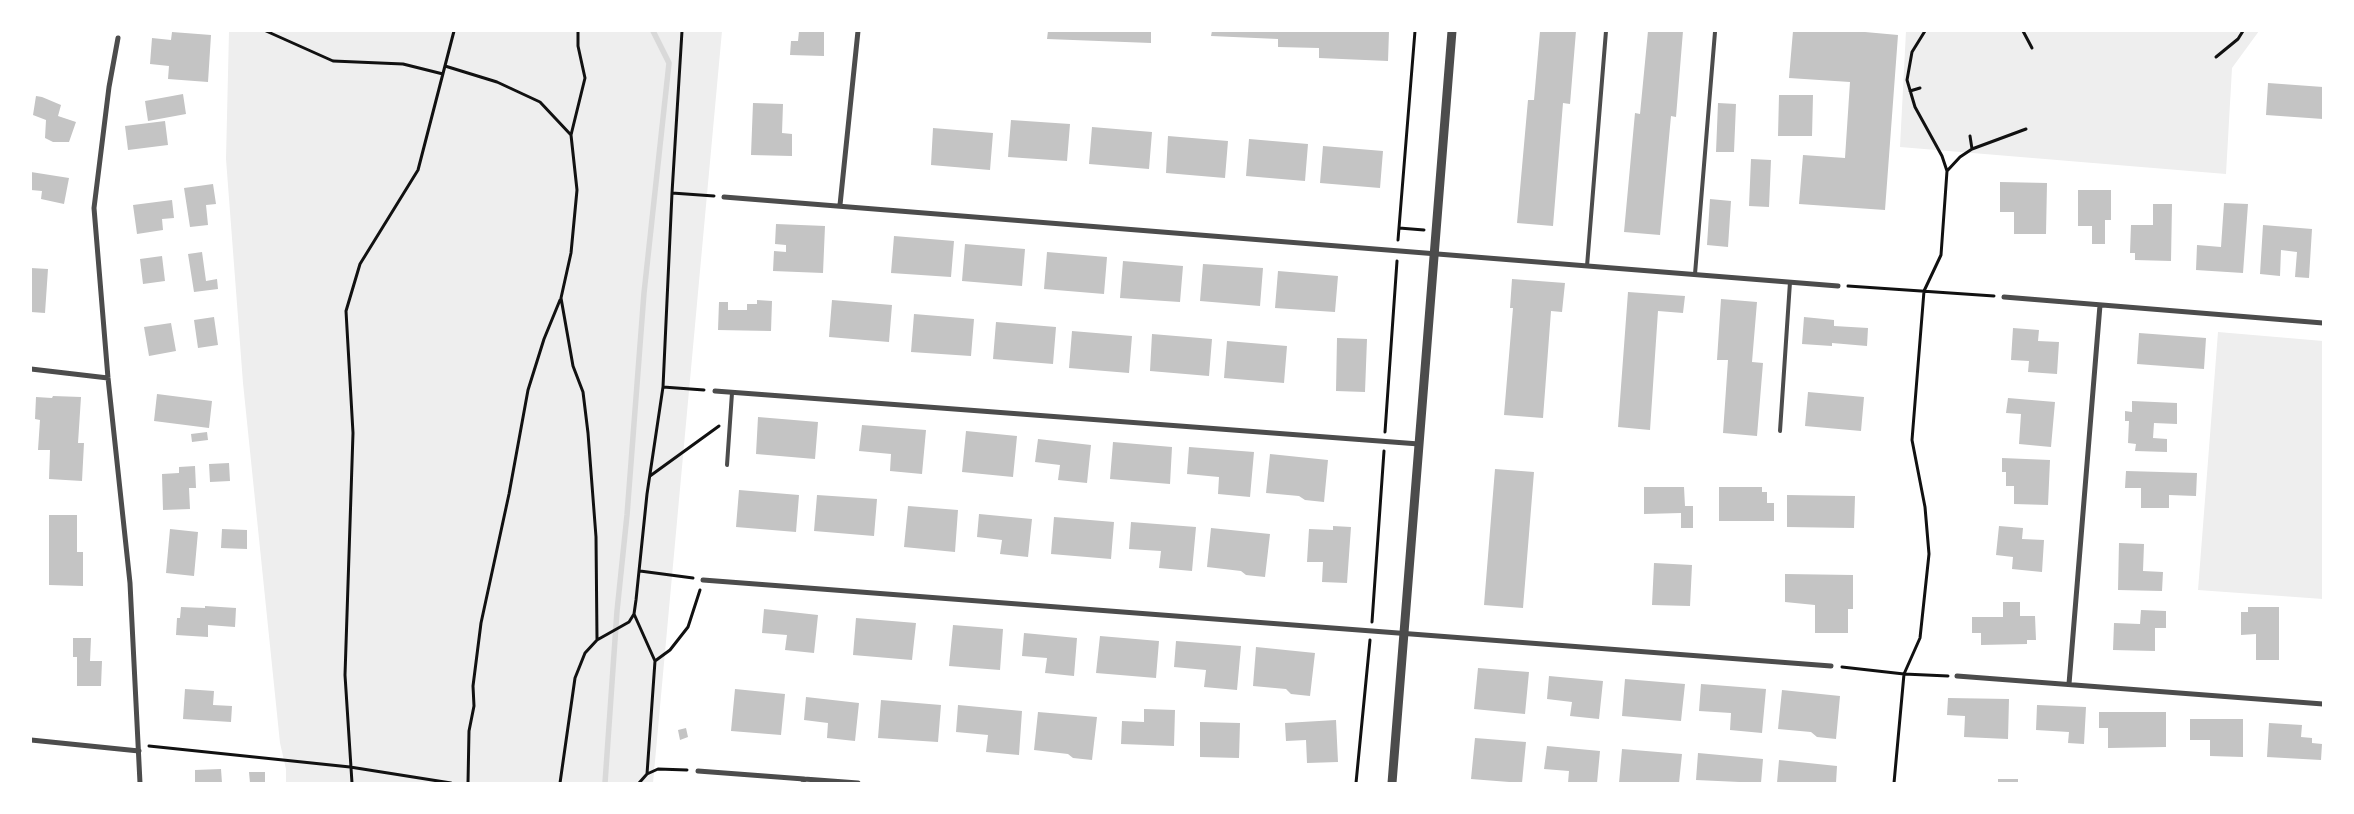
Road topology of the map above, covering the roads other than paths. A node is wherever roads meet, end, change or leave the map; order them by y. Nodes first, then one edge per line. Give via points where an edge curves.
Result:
1 (858, 31) edge
2 (1452, 31) edge
3 (1606, 31) edge
4 (1716, 32) edge
5 (118, 38) dead end
6 (724, 197) road end
7 (840, 205) junction
8 (1434, 254) junction
9 (1587, 266) junction
10 (1695, 274) junction
11 (1790, 282) junction
12 (1838, 286) road end
13 (2004, 297) road end
14 (2100, 305) junction
15 (2323, 323) edge
16 (31, 369) edge
17 (108, 378) junction
18 (715, 391) road end
19 (732, 392) junction
20 (1780, 431) dead end
21 (1419, 444) junction
22 (727, 465) dead end
23 (703, 580) road end
24 (1404, 634) junction
25 (1831, 666) road end
26 (1957, 676) road end
27 (2069, 684) junction
28 (2323, 704) edge
29 (31, 740) edge
30 (139, 751) junction
31 (698, 771) road end
32 (804, 781) edge
33 (140, 783) edge
34 (858, 783) edge
35 (1392, 783) edge

1 - 7 street
2 - 8 street
3 - 9 lane
4 - 10 lane
5 - 17 street via 94,208
6 - 7 street
7 - 8 street
8 - 9 street
8 - 21 street
9 - 10 street
10 - 11 street
11 - 12 street
11 - 20 lane
13 - 14 street
14 - 15 street
14 - 27 street
16 - 17 street
17 - 30 street via 130,583
18 - 19 street
19 - 21 street
19 - 22 lane
21 - 24 street
23 - 24 street
24 - 25 street
24 - 35 street
26 - 27 street
27 - 28 street
29 - 30 street
30 - 33 street
31 - 32 street
32 - 34 street

